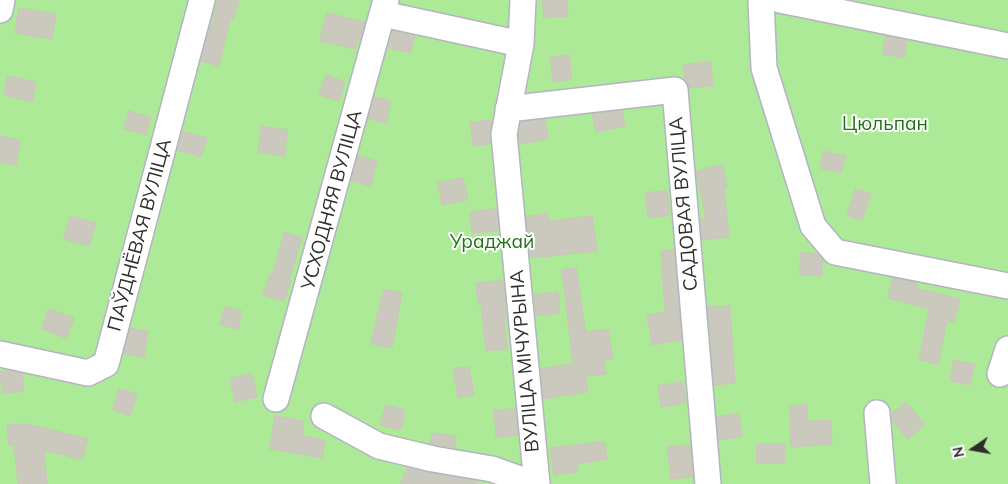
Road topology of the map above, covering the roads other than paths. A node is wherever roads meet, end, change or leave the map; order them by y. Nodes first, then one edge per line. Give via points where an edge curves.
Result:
1 (1, 0) edge
2 (202, 0) edge
3 (523, 0) edge
4 (761, 0) edge
5 (780, 0) edge
6 (385, 7) edge
7 (0, 10) edge
8 (521, 44) junction
9 (1008, 46) edge
10 (508, 109) junction
11 (1008, 286) edge
12 (1008, 349) edge
13 (0, 354) edge
14 (1000, 374) dead end
15 (276, 399) dead end
16 (877, 413) dead end
17 (324, 416) dead end
18 (536, 484) edge
19 (708, 484) edge
20 (883, 484) edge

1 - 7 lane
2 - 13 lane, ПАЎДНЁВАЯ ВУЛІЦА via 106,364 88,373
3 - 8 lane, ВУЛІЦА МІЧУРЫНА
4 - 11 lane via 764,68 813,226 835,252
5 - 9 lane
6 - 8 lane
6 - 15 lane, УСХОДНЯЯ ВУЛІЦА
8 - 10 lane, ВУЛІЦА МІЧУРЫНА
10 - 18 lane, ВУЛІЦА МІЧУРЫНА via 504,134
10 - 19 lane, САДОВАЯ ВУЛІЦА via 675,90
12 - 14 lane
16 - 20 lane
17 - 18 lane via 379,446 492,469

